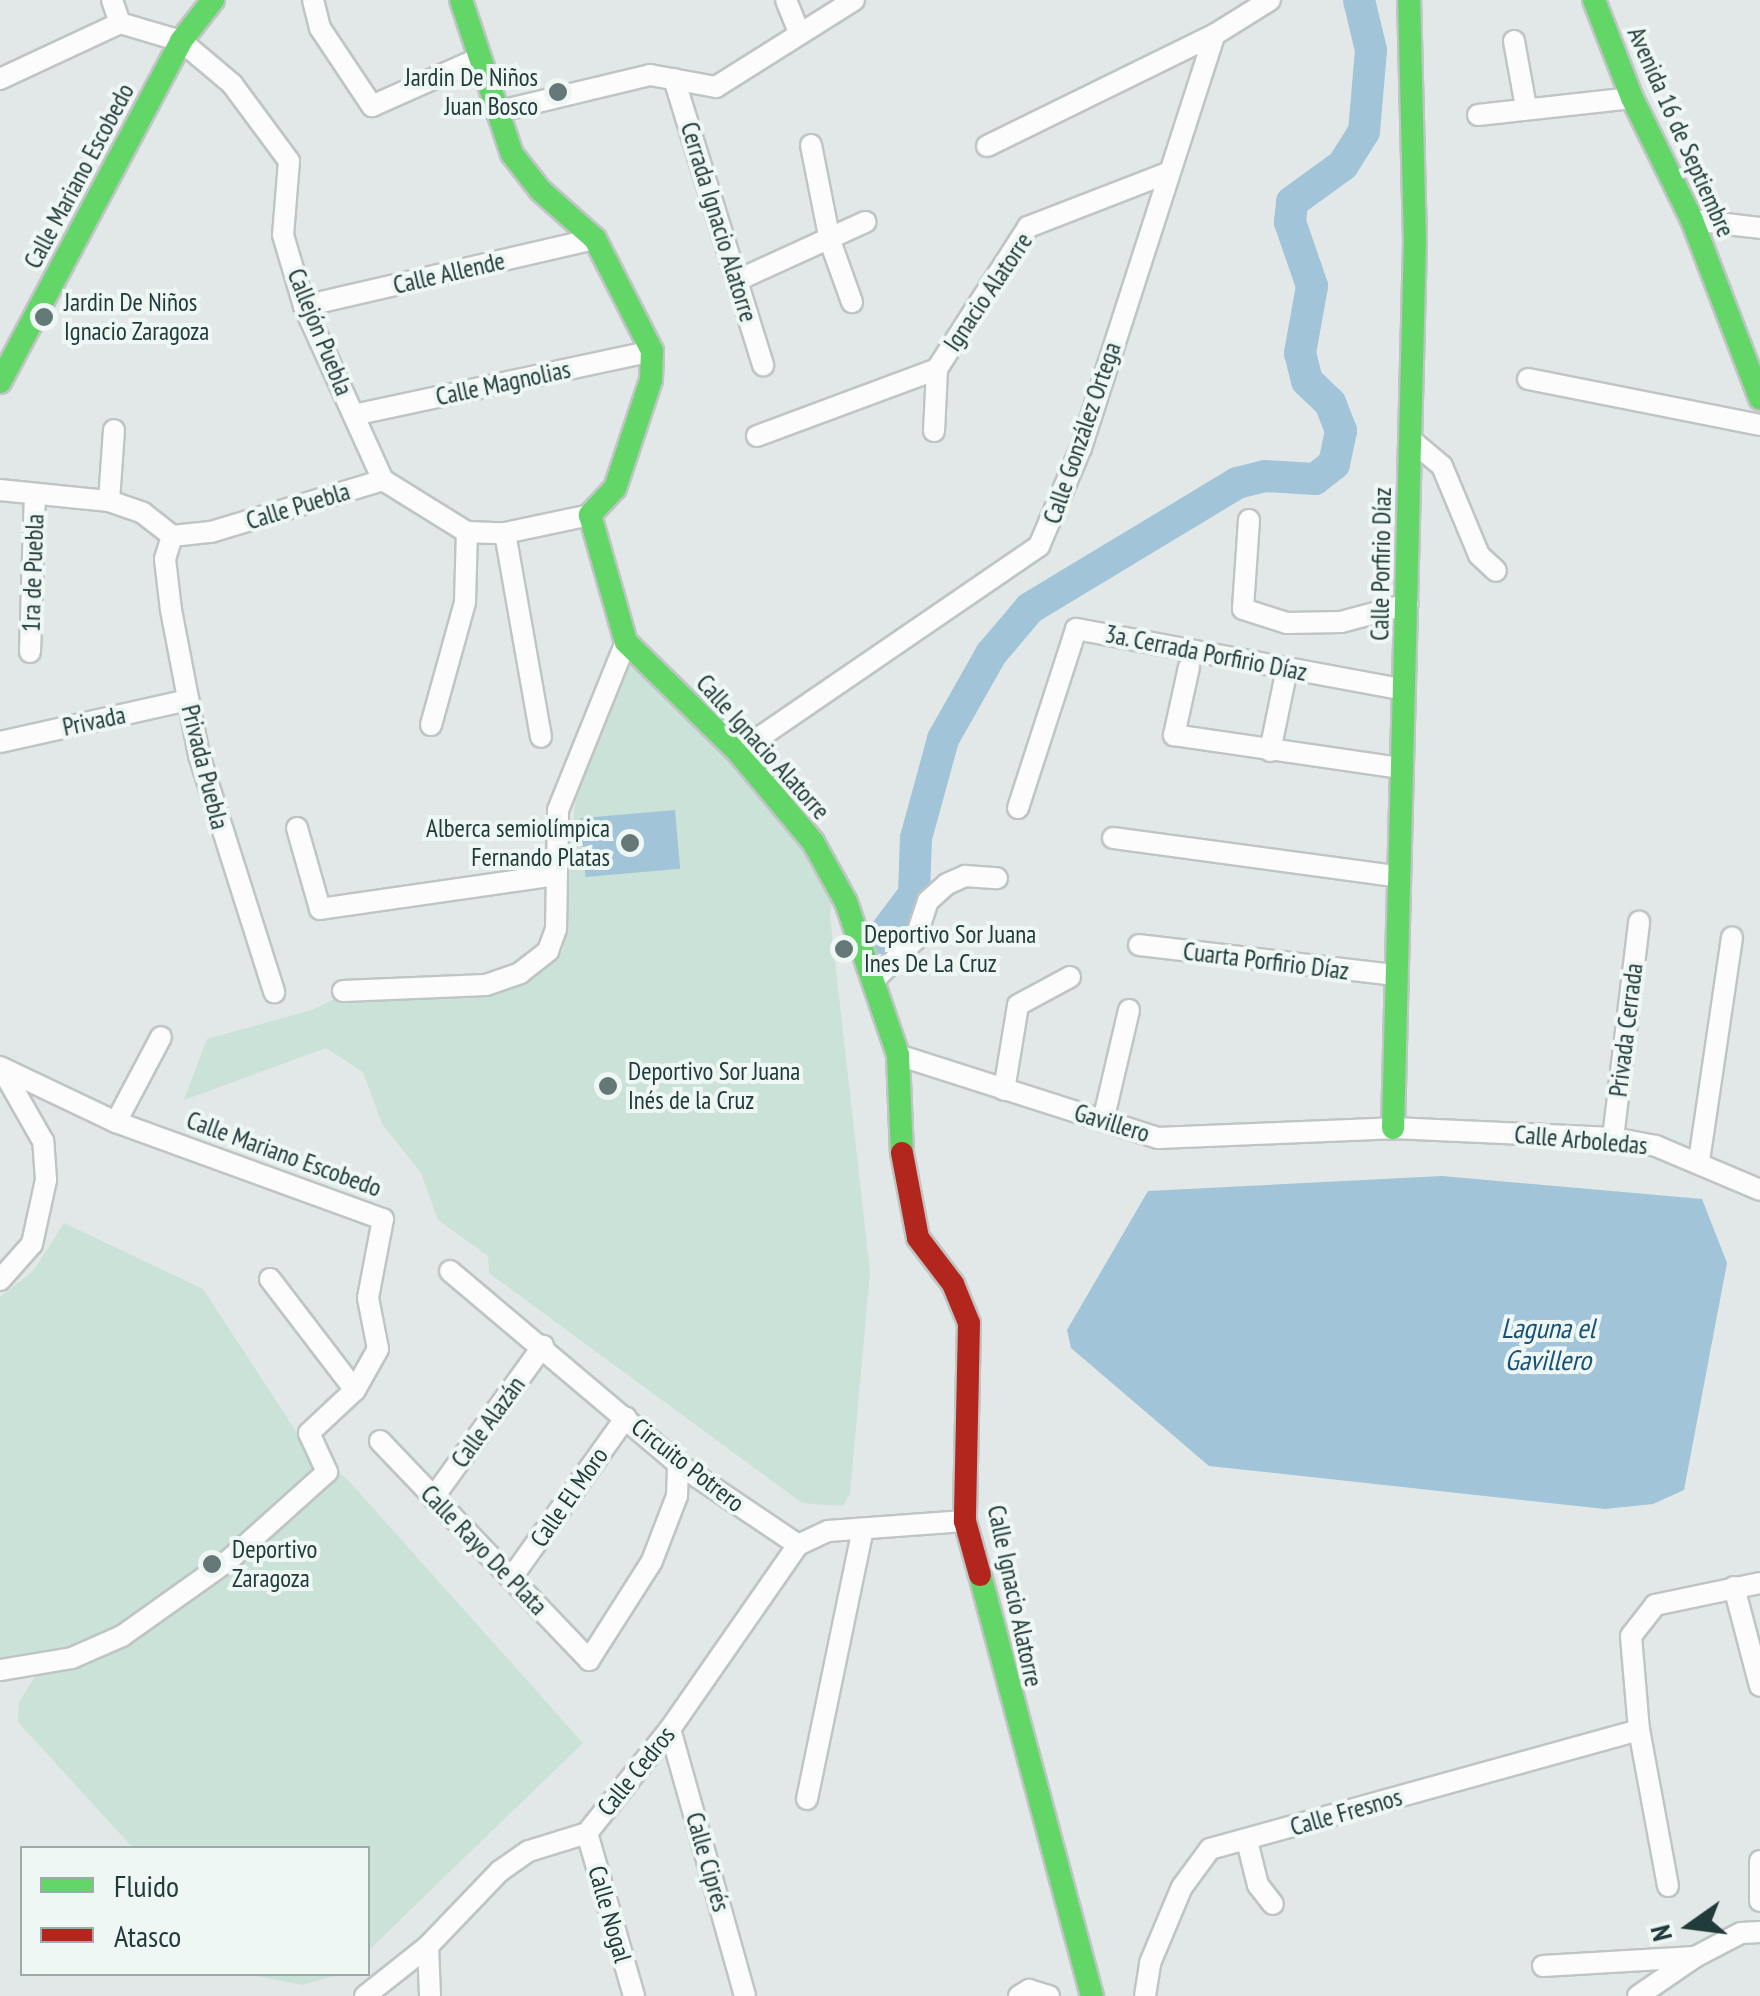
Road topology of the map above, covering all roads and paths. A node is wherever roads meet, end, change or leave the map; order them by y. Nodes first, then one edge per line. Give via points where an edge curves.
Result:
1 (112, 0) edge
2 (213, 0) edge
3 (313, 0) edge
4 (461, 0) edge
5 (786, 0) edge
6 (854, 0) edge
7 (1270, 0) edge
8 (1409, 0) edge
9 (1594, 0) edge
10 (120, 22) junction
11 (798, 30) junction
12 (1214, 35) junction
13 (181, 41) junction
14 (1514, 42) dead end
15 (480, 58) junction
16 (0, 79) edge
17 (674, 79) junction
18 (1632, 98) junction
19 (1526, 107) junction
20 (496, 112) junction
21 (1478, 115) dead end
22 (812, 145) dead end
23 (986, 146) dead end
24 (1168, 173) junction
25 (1692, 220) junction
26 (865, 222) dead end
27 (1760, 228) edge
28 (595, 239) junction
29 (830, 241) junction
30 (738, 280) junction
31 (852, 302) dead end
32 (304, 306) junction
33 (652, 351) junction
34 (764, 365) dead end
35 (937, 369) junction
36 (1528, 380) dead end
37 (0, 382) edge
38 (1760, 398) edge
39 (354, 415) junction
40 (1760, 425) edge
41 (114, 430) dead end
42 (934, 431) dead end
43 (757, 436) dead end
44 (1411, 440) junction
45 (383, 480) junction
46 (0, 490) edge
47 (36, 494) junction
48 (109, 501) junction
49 (590, 515) junction
50 (1250, 520) dead end
51 (467, 532) junction
52 (504, 533) junction
53 (172, 536) junction
54 (1496, 571) dead end
55 (1408, 604) junction
56 (626, 642) junction
57 (30, 652) dead end
58 (1189, 668) dead end
59 (1287, 668) junction
60 (1404, 690) junction
61 (188, 700) junction
62 (431, 725) dead end
63 (540, 737) dead end
64 (0, 742) edge
65 (1270, 751) junction
66 (738, 752) junction
67 (1400, 768) junction
68 (1018, 808) dead end
69 (297, 828) dead end
70 (1113, 838) dead end
71 (554, 875) junction
72 (1395, 876) junction
73 (997, 878) dead end
74 (1639, 922) dead end
75 (1732, 936) dead end
76 (1139, 945) dead end
77 (1394, 976) junction
78 (1070, 977) dead end
79 (874, 980) junction
80 (343, 991) dead end
81 (274, 992) dead end
82 (1129, 1010) dead end
83 (161, 1037) dead end
84 (898, 1055) junction
85 (2, 1076) edge
86 (1004, 1090) junction
87 (116, 1122) junction
88 (1102, 1122) junction
89 (1393, 1128) junction
90 (1613, 1138) junction
91 (1699, 1161) junction
92 (1760, 1190) edge
93 (450, 1271) dead end
94 (270, 1279) dead end
95 (0, 1280) edge
96 (543, 1346) junction
97 (355, 1390) junction
98 (626, 1417) junction
99 (380, 1441) dead end
100 (678, 1464) junction
101 (434, 1498) junction
102 (965, 1521) junction
103 (862, 1534) junction
104 (798, 1545) junction
105 (512, 1577) junction
106 (1760, 1583) edge
107 (1734, 1587) junction
108 (1760, 1614) edge
109 (0, 1670) edge
110 (1760, 1686) edge
111 (670, 1729) junction
112 (1639, 1730) junction
113 (807, 1799) dead end
114 (587, 1832) junction
115 (1247, 1841) junction
116 (1760, 1861) edge
117 (1668, 1886) dead end
118 (1760, 1901) edge
119 (1273, 1904) dead end
120 (1760, 1932) edge
121 (428, 1946) junction
122 (1695, 1957) junction
123 (1543, 1966) dead end
124 (365, 1996) edge
125 (430, 1996) edge
126 (634, 1996) edge
127 (745, 1996) edge
128 (1019, 1996) edge
129 (1049, 1996) edge
130 (1092, 1996) edge
131 (1144, 1996) edge
132 (1638, 1996) edge

1 - 10 street
2 - 13 street, Calle Mariano Escobedo
3 - 15 street via 320,28 372,106
4 - 15 street
5 - 11 street
6 - 11 street
7 - 12 street
8 - 44 street, Calle Porfirio Díaz
9 - 18 street, Avenida 16 de Septiembre
10 - 13 street
10 - 16 street
11 - 17 street via 716,88
12 - 23 street
12 - 24 street, Calle González Ortega
13 - 32 street, Callejón Puebla via 232,84 289,161 283,235
13 - 37 street, Calle Mariano Escobedo
14 - 19 street
15 - 20 street
17 - 20 street via 650,75
17 - 30 street, Cerrada Ignacio Alatorre
18 - 19 street
18 - 25 street, Avenida 16 de Septiembre
19 - 21 street
20 - 28 street via 512,154 540,190
22 - 29 street
24 - 35 street, Ignacio Alatorre via 1028,227
24 - 66 street, Calle González Ortega via 1081,448 1040,546
25 - 27 street
25 - 38 street, Avenida 16 de Septiembre
26 - 29 street
28 - 32 street, Calle Allende
28 - 33 street
29 - 30 street
29 - 31 street
30 - 34 street, Cerrada Ignacio Alatorre
32 - 39 street, Callejón Puebla
33 - 39 street, Calle Magnolias
33 - 49 street via 651,380 615,488
35 - 42 street
35 - 43 street, Ignacio Alatorre
36 - 40 street
39 - 45 street, Callejón Puebla
41 - 48 street
44 - 54 street via 1442,466 1479,555
44 - 55 street, Calle Porfirio Díaz
45 - 51 street, Calle Puebla
45 - 53 street, Calle Puebla via 211,532
46 - 47 street
47 - 48 street
47 - 57 street, 1ra de Puebla
48 - 53 street via 144,512
49 - 52 street
49 - 56 street, Calle Ignacio Alatorre
50 - 55 street via 1242,610 1288,623 1341,622
51 - 52 street
51 - 62 street via 465,602
52 - 63 street
53 - 61 street, Privada Puebla via 165,559
55 - 60 street, Calle Porfirio Díaz
56 - 66 street, Calle Ignacio Alatorre
56 - 71 street via 558,810
58 - 65 street via 1174,735
59 - 60 street, 3a. Cerrada Porfirio Díaz
59 - 65 street
59 - 68 street, 3a. Cerrada Porfirio Díaz via 1076,629
60 - 67 street, Calle Porfirio Díaz
61 - 64 street, Privada
61 - 81 street, Privada Puebla via 216,822
65 - 67 street
66 - 79 street, Calle Ignacio Alatorre via 813,842 846,902
67 - 72 street, Calle Porfirio Díaz
69 - 71 street via 320,909
70 - 72 street
71 - 80 street via 556,928 548,950 520,973 486,985
72 - 77 street, Calle Porfirio Díaz
73 - 79 street via 965,876 947,884 928,901 915,940
74 - 90 street, Privada Cerrada
75 - 91 street
76 - 77 street, Cuarta Porfirio Díaz
77 - 89 street, Calle Porfirio Díaz
78 - 86 street via 1018,1005
79 - 84 street, Calle Ignacio Alatorre
82 - 88 street
83 - 87 street
84 - 86 street, Gavillero
84 - 102 street, Calle Ignacio Alatorre via 902,1157 918,1238 952,1284 969,1323
85 - 87 street, Calle Mariano Escobedo
85 - 95 street via 44,1141 45,1206 32,1244
86 - 88 street, Gavillero
87 - 97 street, Calle Mariano Escobedo via 383,1220 368,1298 378,1349
88 - 89 street, Gavillero via 1174,1139
89 - 90 street, Calle Arboledas
90 - 91 street, Calle Arboledas
91 - 92 street, Calle Arboledas
93 - 96 street, Circuito Potrero
94 - 97 street
96 - 98 street, Circuito Potrero
96 - 101 street, Calle Alazán
97 - 109 street, Calle Mariano Escobedo via 308,1433 327,1472 229,1560 122,1636 72,1658
98 - 100 street, Circuito Potrero
98 - 105 street, Calle El Moro
99 - 101 street, Calle Rayo De Plata
100 - 104 street, Circuito Potrero
100 - 105 street, Calle Rayo De Plata via 677,1496 652,1561 589,1660
101 - 105 street, Calle Rayo De Plata
102 - 103 street
102 - 130 street, Calle Ignacio Alatorre
103 - 104 street via 828,1532
103 - 113 street
104 - 111 street, Calle Cedros
106 - 107 street
107 - 108 street
107 - 110 street
107 - 112 street via 1684,1594 1655,1604 1638,1620 1630,1656
111 - 114 street, Calle Cedros
111 - 127 street, Calle Ciprés
112 - 115 street, Calle Fresnos
112 - 117 street
114 - 121 street, Calle Cedros via 530,1852 500,1871
114 - 126 street, Calle Nogal
115 - 119 street via 1258,1885
115 - 131 street, Calle Fresnos via 1210,1849 1195,1864 1150,1963
116 - 118 street
120 - 122 street via 1741,1933
121 - 124 street, Calle Cedros
121 - 125 street
122 - 123 street
122 - 132 street
128 - 129 street via 1029,1990

